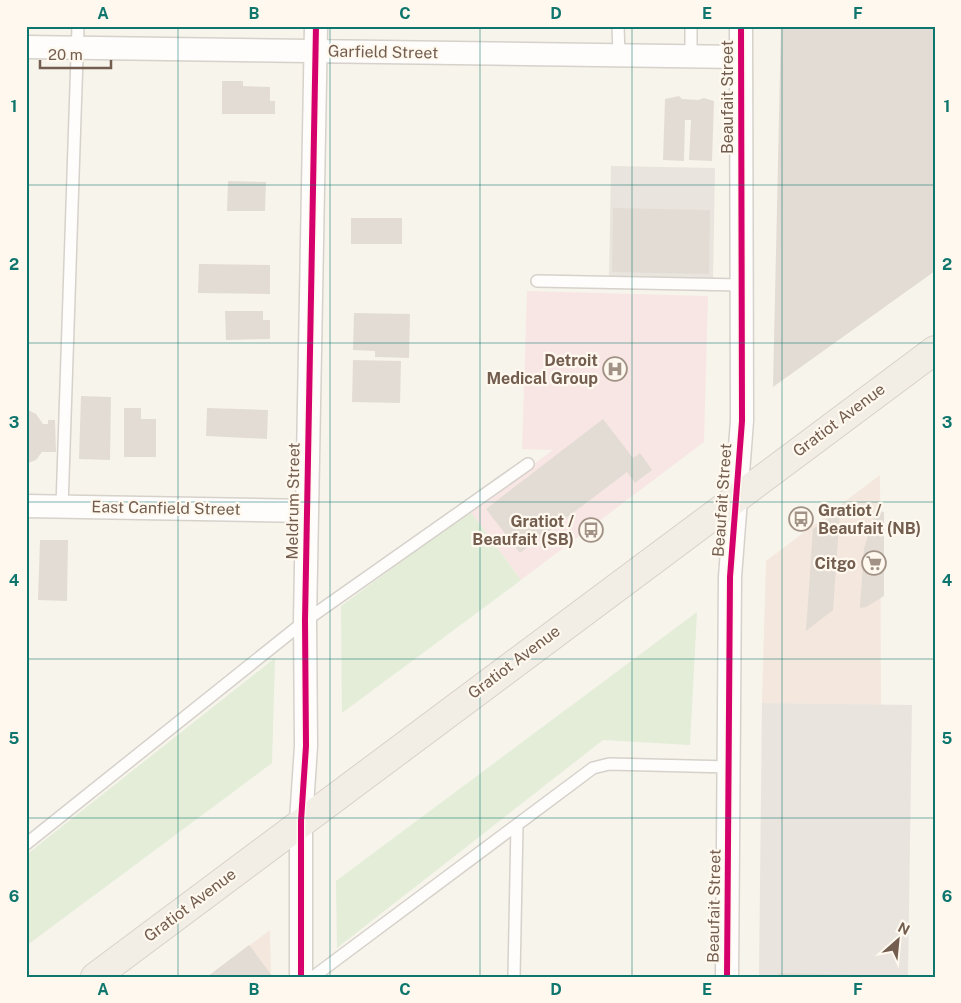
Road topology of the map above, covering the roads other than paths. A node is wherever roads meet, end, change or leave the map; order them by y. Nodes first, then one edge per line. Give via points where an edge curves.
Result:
1 (316, 26) edge
2 (618, 26) edge
3 (691, 26) edge
4 (741, 26) edge
5 (78, 37) edge
6 (26, 47) edge
7 (315, 51) junction
8 (619, 55) junction
9 (691, 56) junction
10 (740, 57) junction
11 (537, 281) dead end
12 (741, 285) junction
13 (935, 350) edge
14 (528, 464) dead end
15 (736, 498) junction
16 (26, 506) edge
17 (62, 507) junction
18 (306, 511) junction
19 (305, 621) junction
20 (730, 766) junction
21 (302, 821) junction
22 (517, 825) junction
23 (26, 844) edge
24 (95, 977) edge
25 (301, 977) edge
26 (313, 977) edge
27 (514, 977) edge
28 (727, 977) edge

1 - 7 street, Meldrum Street
2 - 8 lane
3 - 9 lane
4 - 10 street, Beaufait Street
5 - 6 street, Garfield Street
5 - 7 street, Garfield Street
5 - 17 lane
7 - 8 street, Garfield Street
7 - 18 street, Meldrum Street
8 - 9 street, Garfield Street
9 - 10 street, Garfield Street
10 - 12 street, Beaufait Street
11 - 12 lane
12 - 15 street, Beaufait Street via 742,420
13 - 15 main road, Gratiot Avenue
14 - 19 lane
15 - 20 street, Beaufait Street via 730,577
15 - 21 main road, Gratiot Avenue
16 - 17 street, East Canfield Street
17 - 18 street, East Canfield Street
18 - 19 street, Meldrum Street
19 - 21 street, Meldrum Street via 306,746
19 - 23 lane
20 - 22 lane via 610,764 593,768
20 - 28 street, Beaufait Street
21 - 24 main road, Gratiot Avenue
21 - 25 street, Meldrum Street
22 - 26 lane
22 - 27 lane

